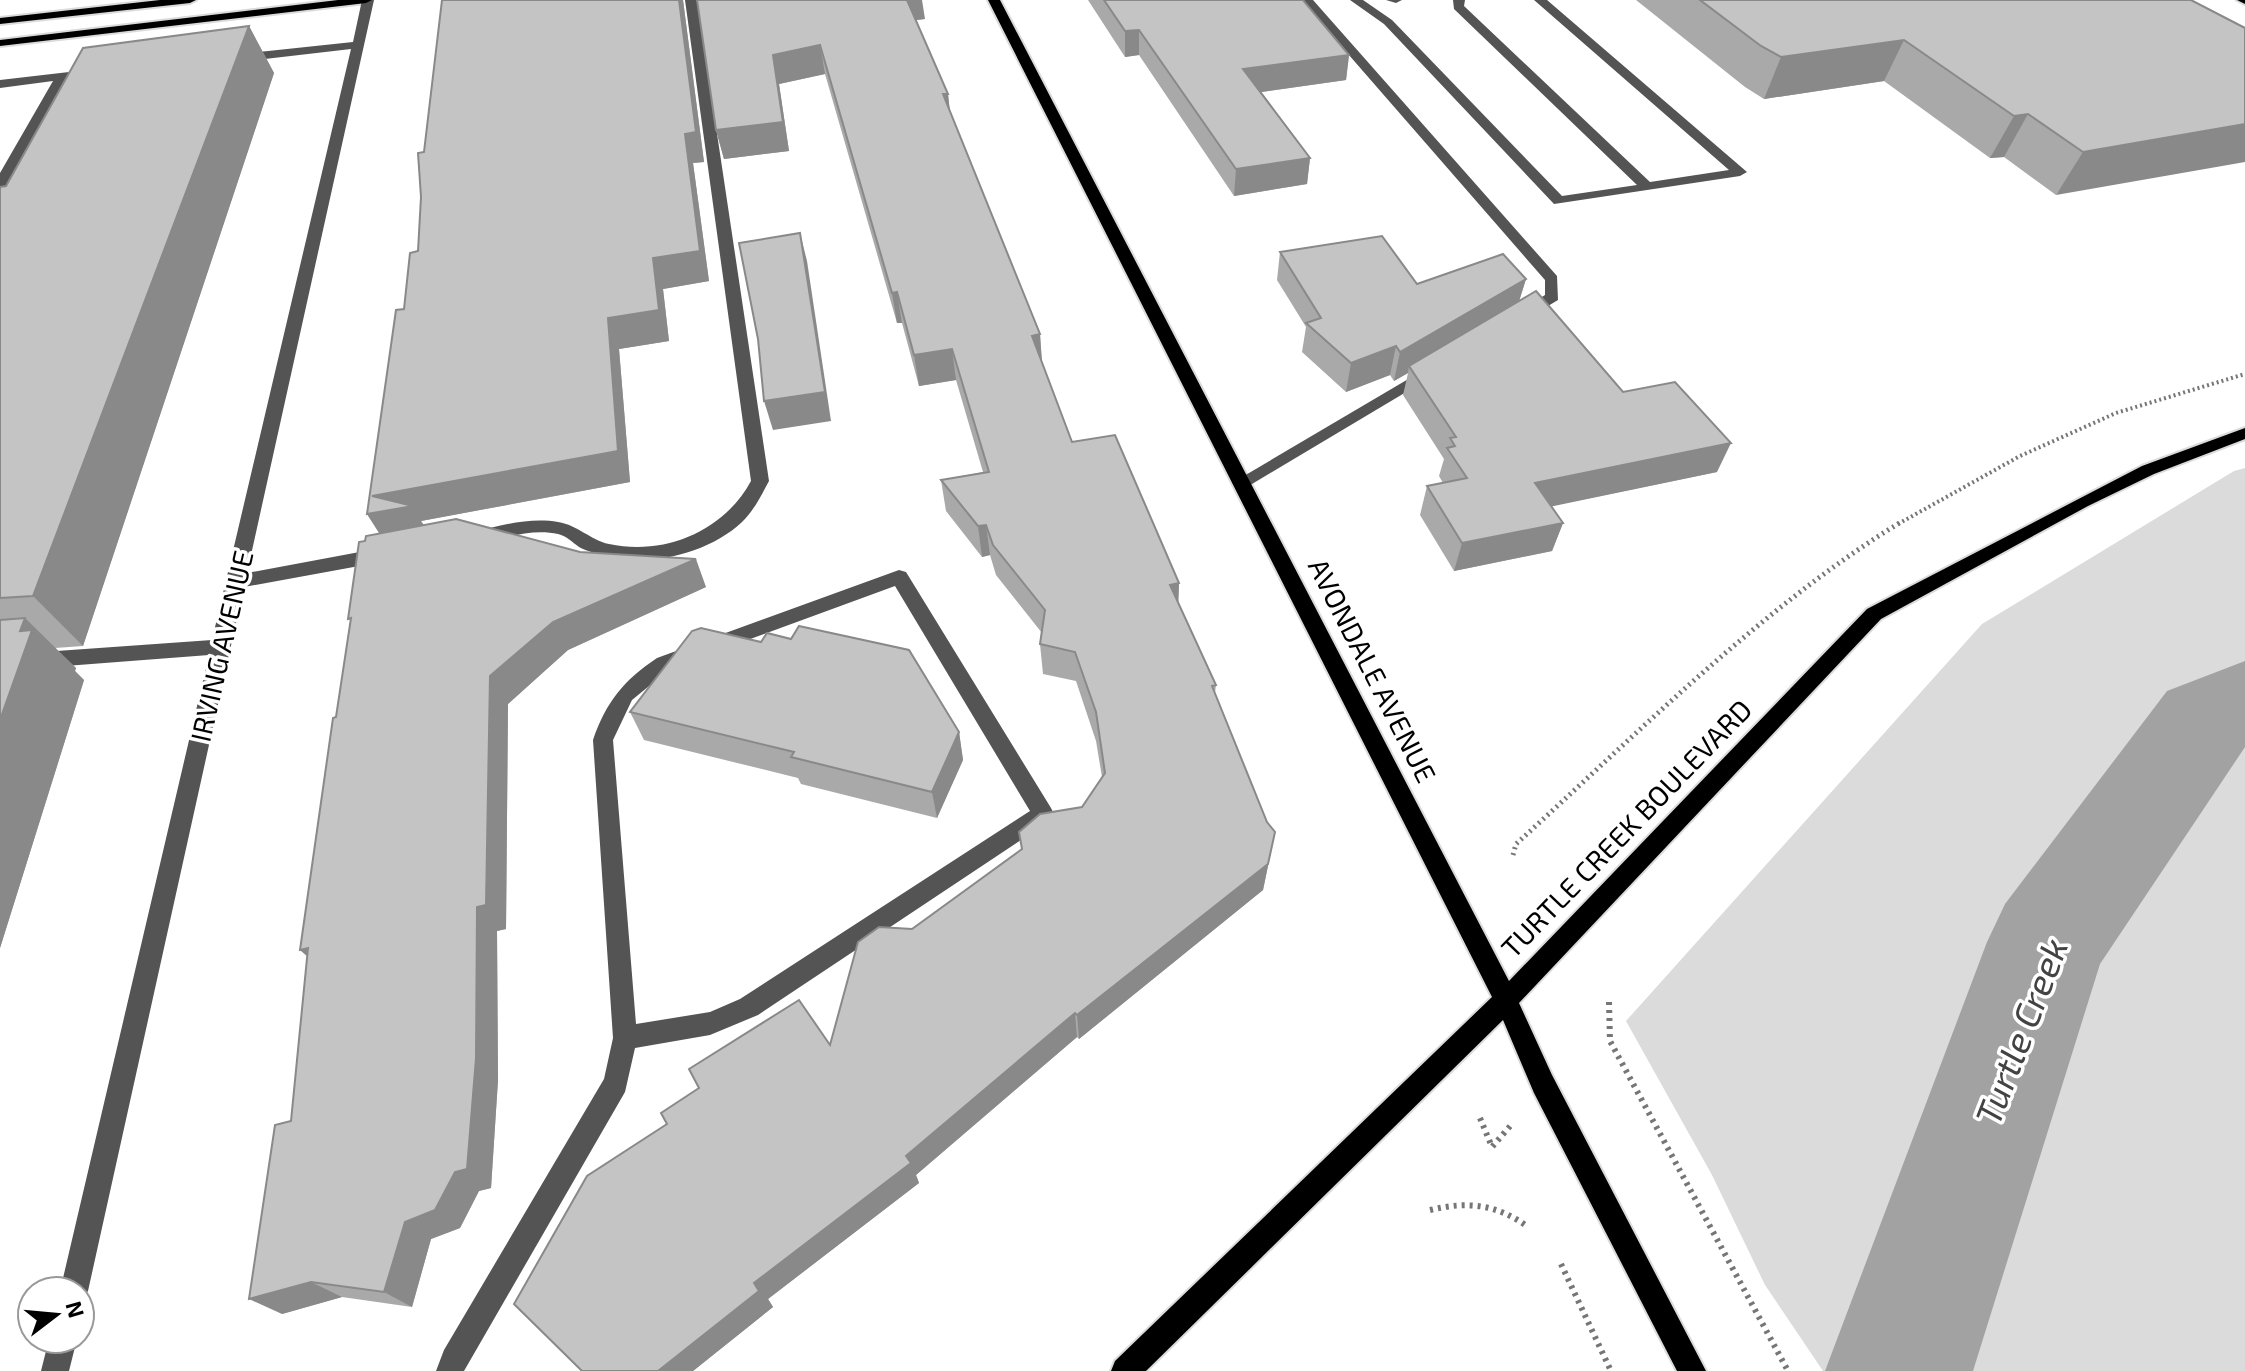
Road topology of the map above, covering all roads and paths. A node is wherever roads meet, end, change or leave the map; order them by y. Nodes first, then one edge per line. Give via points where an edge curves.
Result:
1 (190, 0) edge
2 (367, 0) edge
3 (691, 0) edge
4 (994, 0) edge
5 (1307, 0) edge
6 (1356, 0) edge
7 (1394, 0) edge
8 (1459, 0) edge
9 (1540, 0) edge
10 (0, 21) edge
11 (1388, 22) junction
12 (0, 43) edge
13 (358, 45) junction
14 (229, 59) edge
15 (107, 72) edge
16 (62, 77) junction
17 (0, 84) edge
18 (0, 185) edge
19 (1647, 187) junction
20 (1512, 322) edge
21 (1444, 362) edge
22 (2245, 433) edge
23 (1241, 483) junction
24 (464, 540) edge
25 (404, 551) edge
26 (235, 582) junction
27 (221, 647) junction
28 (0, 663) edge
29 (1516, 844) dead end
30 (1513, 855) dead end
31 (1506, 1000) junction
32 (1609, 1002) dead end
33 (625, 1038) junction
34 (1480, 1118) dead end
35 (1511, 1125) dead end
36 (1430, 1210) dead end
37 (1528, 1227) dead end
38 (1561, 1264) dead end
39 (78, 1275) edge
40 (450, 1371) edge
41 (1125, 1371) edge
42 (1611, 1371) edge
43 (1692, 1371) edge
44 (1788, 1371) edge

1 - 10 main road
2 - 12 main road
2 - 13 street, IRVING AVENUE
3 - 24 street via 760,481 748,504 725,525 694,542 657,551 621,552 590,545 567,529 539,527
4 - 23 main road, AVONDALE AVENUE
5 - 20 street via 1552,279 1553,297
6 - 11 street
7 - 11 street via 1384,12
8 - 19 street via 1458,7
9 - 19 street via 1740,172
11 - 19 street via 1559,201
13 - 14 street
13 - 26 street, IRVING AVENUE
15 - 16 street
16 - 17 street
16 - 18 street
21 - 23 street
22 - 31 main road, TURTLE CREEK BOULEVARD via 2082,502 1874,614
23 - 31 main road, AVONDALE AVENUE
25 - 26 street
26 - 27 street, IRVING AVENUE
27 - 28 street
27 - 39 street, IRVING AVENUE
29 - 30 path
31 - 41 main road, TURTLE CREEK BOULEVARD
31 - 43 main road, AVONDALE AVENUE via 1543,1084
32 - 44 path via 1610,1041
33 - 33 street via 603,740 614,706 631,686 664,663 899,577 1043,814 749,1007 710,1023
33 - 40 street via 616,1083
34 - 35 path via 1492,1147
36 - 37 path via 1457,1202 1486,1204
38 - 42 path

